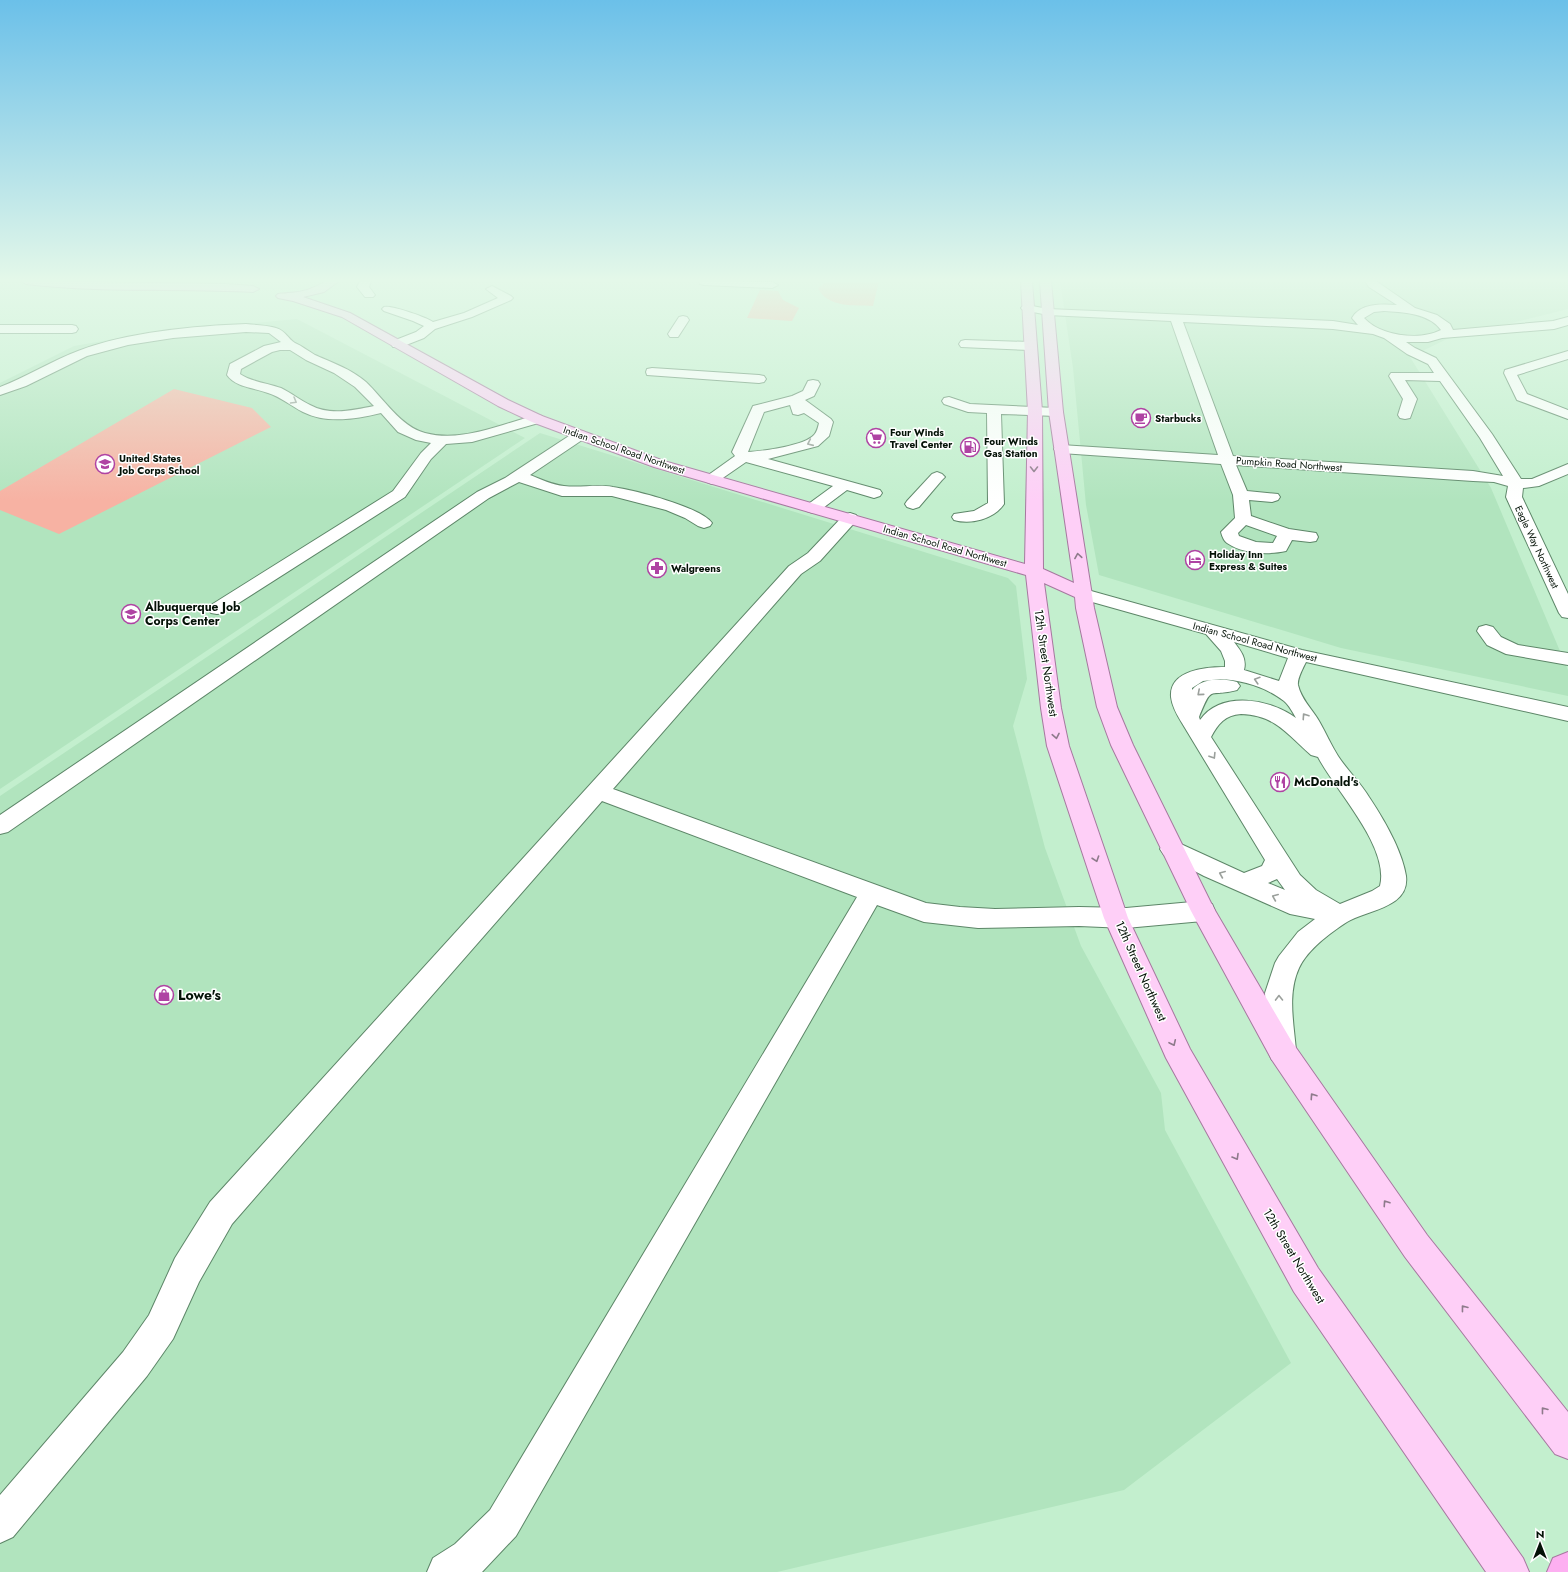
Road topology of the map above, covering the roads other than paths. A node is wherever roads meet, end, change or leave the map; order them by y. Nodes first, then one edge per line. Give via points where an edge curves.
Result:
1 (81, 354) edge
2 (259, 354) edge
3 (307, 354) edge
4 (416, 354) edge
5 (1031, 354) edge
6 (1052, 354) edge
7 (1189, 354) edge
8 (1419, 354) edge
9 (1432, 354) edge
10 (1568, 355) edge
11 (1432, 361) junction
12 (652, 372) dead end
13 (1442, 377) junction
14 (759, 379) dead end
15 (813, 384) dead end
16 (0, 391) edge
17 (795, 400) junction
18 (947, 407) dead end
19 (384, 408) junction
20 (994, 410) junction
21 (1034, 411) junction
22 (1056, 412) junction
23 (1405, 415) dead end
24 (1568, 415) edge
25 (800, 418) dead end
26 (537, 419) junction
27 (580, 435) junction
28 (442, 440) junction
29 (1061, 449) junction
30 (744, 457) junction
31 (1227, 460) junction
32 (1567, 470) edge
33 (518, 476) junction
34 (937, 477) dead end
35 (712, 479) junction
36 (845, 484) junction
37 (1516, 484) junction
38 (874, 493) dead end
39 (1241, 495) junction
40 (1272, 497) dead end
41 (914, 504) dead end
42 (813, 508) junction
43 (960, 517) dead end
44 (850, 518) junction
45 (1243, 519) junction
46 (704, 524) dead end
47 (1286, 534) junction
48 (1310, 537) dead end
49 (1034, 572) junction
50 (1084, 594) junction
51 (217, 609) dead end
52 (1568, 613) edge
53 (1212, 630) junction
54 (1486, 631) dead end
55 (1299, 655) junction
56 (1568, 660) edge
57 (1233, 674) junction
58 (1292, 697) junction
59 (1568, 714) edge
60 (1189, 716) junction
61 (1283, 718) junction
62 (1201, 736) junction
63 (1330, 760) junction
64 (597, 791) junction
65 (0, 826) edge
66 (1172, 849) junction
67 (1278, 860) junction
68 (1244, 883) junction
69 (872, 892) junction
70 (1203, 911) junction
71 (1339, 915) junction
72 (1116, 918) junction
73 (1282, 1051) junction
74 (1568, 1441) edge
75 (0, 1524) edge
76 (447, 1572) edge
77 (1509, 1572) edge

1 - 16 street
2 -> 19 street via 235,368 233,375 240,380 277,391 310,411 318,413 342,415
3 - 19 street via 360,384
4 - 26 main road, Indian School Road Northwest
5 - 21 main road, 12th Street Northwest
6 - 22 main road
7 - 31 street
8 - 11 street
9 - 11 street
10 - 24 street via 1510,373 1522,397
11 - 13 street, Eagle Way Northwest
12 - 14 street
13 - 23 street via 1396,376 1410,399
13 - 37 street, Eagle Way Northwest via 1487,437
15 - 17 street via 809,393
17 - 25 street
17 - 30 street via 758,409 739,452
17 -> 30 street via 826,422 822,436 814,443 804,446 772,454
18 - 20 street via 948,410
19 - 28 street via 403,429 421,437
20 - 21 street
20 - 43 street via 996,504 987,512 972,517
21 - 22 street
21 -> 49 main road, 12th Street Northwest
22 - 29 main road
26 - 27 main road, Indian School Road Northwest
26 - 28 street via 472,438
27 - 33 street
27 - 35 main road, Indian School Road Northwest via 659,464
28 - 51 street via 426,456 400,494
29 - 31 street, Pumpkin Road Northwest
50 -> 29 main road
30 - 35 street
30 - 36 street
31 - 37 street, Pumpkin Road Northwest via 1473,476 1495,478
31 - 39 street
32 - 37 street via 1534,483
33 - 46 street via 562,491 612,491 672,507
33 - 65 street via 483,495
34 - 41 street
35 - 42 main road, Indian School Road Northwest
36 - 38 street
36 - 42 street
37 - 52 street, Eagle Way Northwest via 1514,497
39 - 40 street
39 - 45 street
42 - 44 main road, Indian School Road Northwest
44 - 49 main road, Indian School Road Northwest
44 - 64 street via 814,557 795,570
45 - 47 street
45 - 47 street via 1229,532 1232,539 1246,546 1267,550 1280,547
47 - 48 street
49 - 50 main road, Indian School Road Northwest
49 -> 72 main road, 12th Street Northwest via 1058,746
50 - 53 street, Indian School Road Northwest
50 - 66 main road via 1108,707 1122,745
53 - 55 street, Indian School Road Northwest
53 - 57 street via 1232,651 1236,664
54 - 56 street via 1494,641 1513,650
55 - 58 street via 1288,683
55 - 59 street, Indian School Road Northwest via 1400,687
58 -> 57 street via 1270,684
57 - 60 street via 1205,674 1187,681 1181,692
63 -> 58 street
61 -> 60 street via 1250,693 1236,687 1224,686 1212,686 1195,696
60 - 62 street
61 - 62 street via 1258,709 1232,709 1212,719
61 - 63 street
62 -> 67 street
63 - 71 street via 1361,802 1384,842 1394,878 1391,891 1381,898
64 - 69 street
64 - 75 street via 220,1213 187,1270 161,1327 139,1358
68 -> 66 street
66 - 70 main road
67 - 68 street via 1270,872
67 - 71 street via 1300,892
71 -> 68 street via 1299,907
69 - 72 street via 924,912 968,919 1085,916
69 - 76 street via 503,1523 469,1558
70 - 72 street
70 - 73 main road
73 -> 71 street via 1278,993 1288,963 1307,939
72 -> 77 main road, 12th Street Northwest via 1180,1058 1306,1280
74 -> 73 main road via 1416,1246

